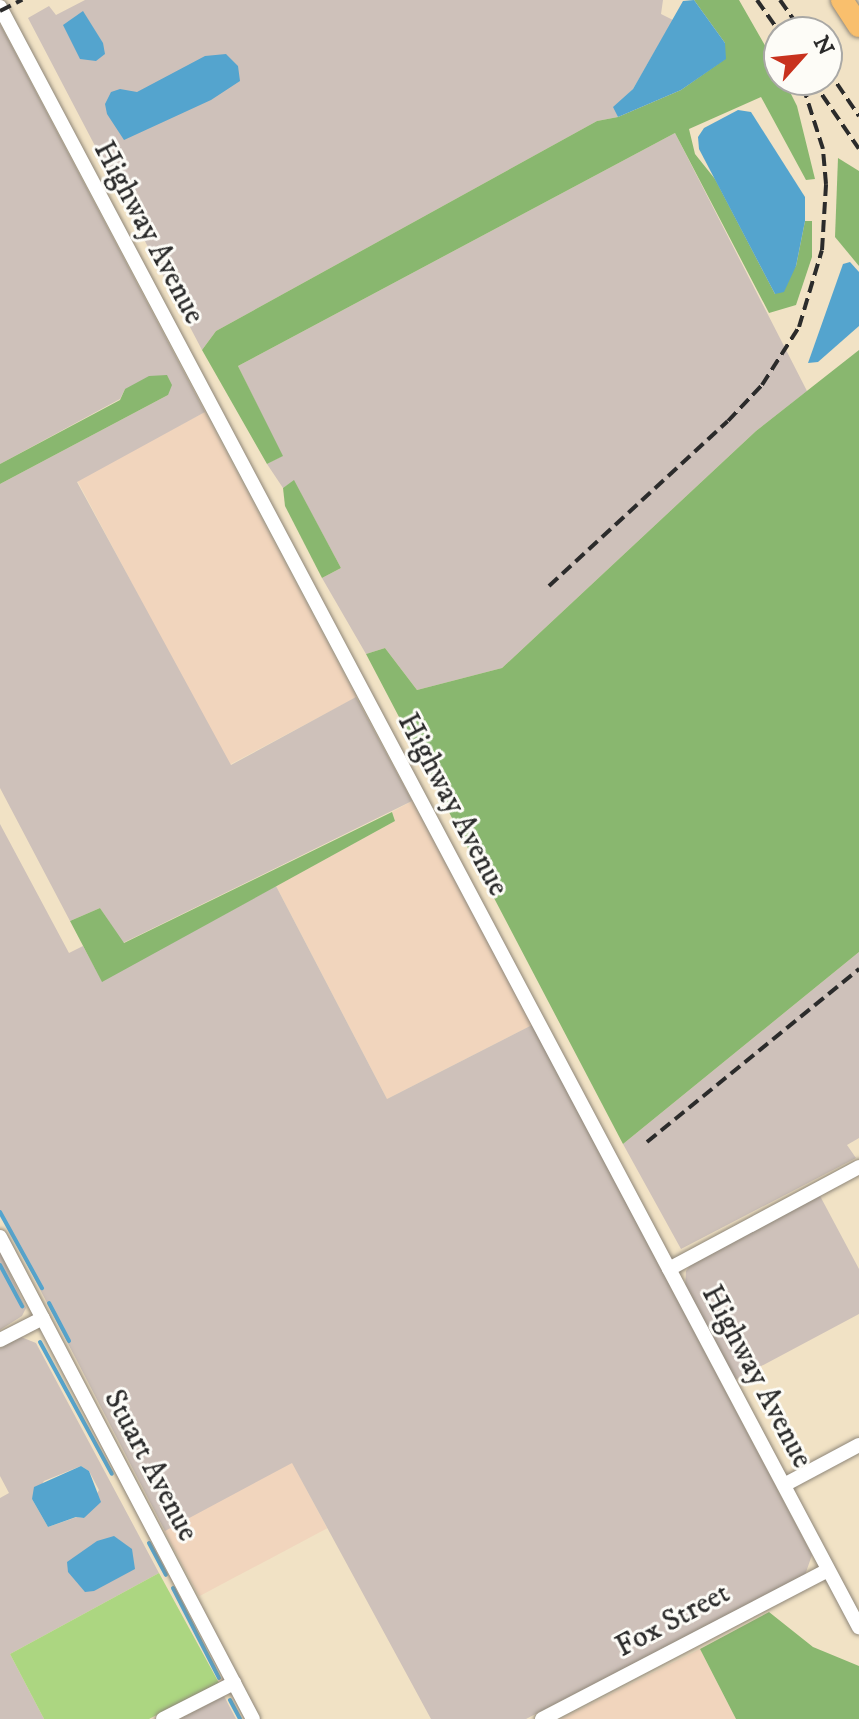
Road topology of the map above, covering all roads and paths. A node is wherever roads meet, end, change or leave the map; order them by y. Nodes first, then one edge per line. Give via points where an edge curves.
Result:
1 (842, 0) edge
2 (0, 7) edge
3 (859, 26) edge
4 (859, 1167) edge
5 (0, 1237) edge
6 (669, 1269) junction
7 (43, 1318) junction
8 (0, 1340) edge
9 (859, 1445) edge
10 (784, 1485) junction
11 (828, 1570) junction
12 (859, 1627) edge
13 (234, 1683) junction
14 (163, 1719) edge
15 (253, 1719) edge
16 (542, 1719) edge

1 - 3 main road
2 - 6 street, Highway Avenue
4 - 6 street
5 - 7 street, Stuart Avenue
6 - 10 street, Highway Avenue
7 - 8 street
7 - 13 street, Stuart Avenue
9 - 10 street
10 - 11 street, Highway Avenue
11 - 12 street, Highway Avenue
11 - 16 street, Fox Street
13 - 14 street
13 - 15 street, Stuart Avenue

